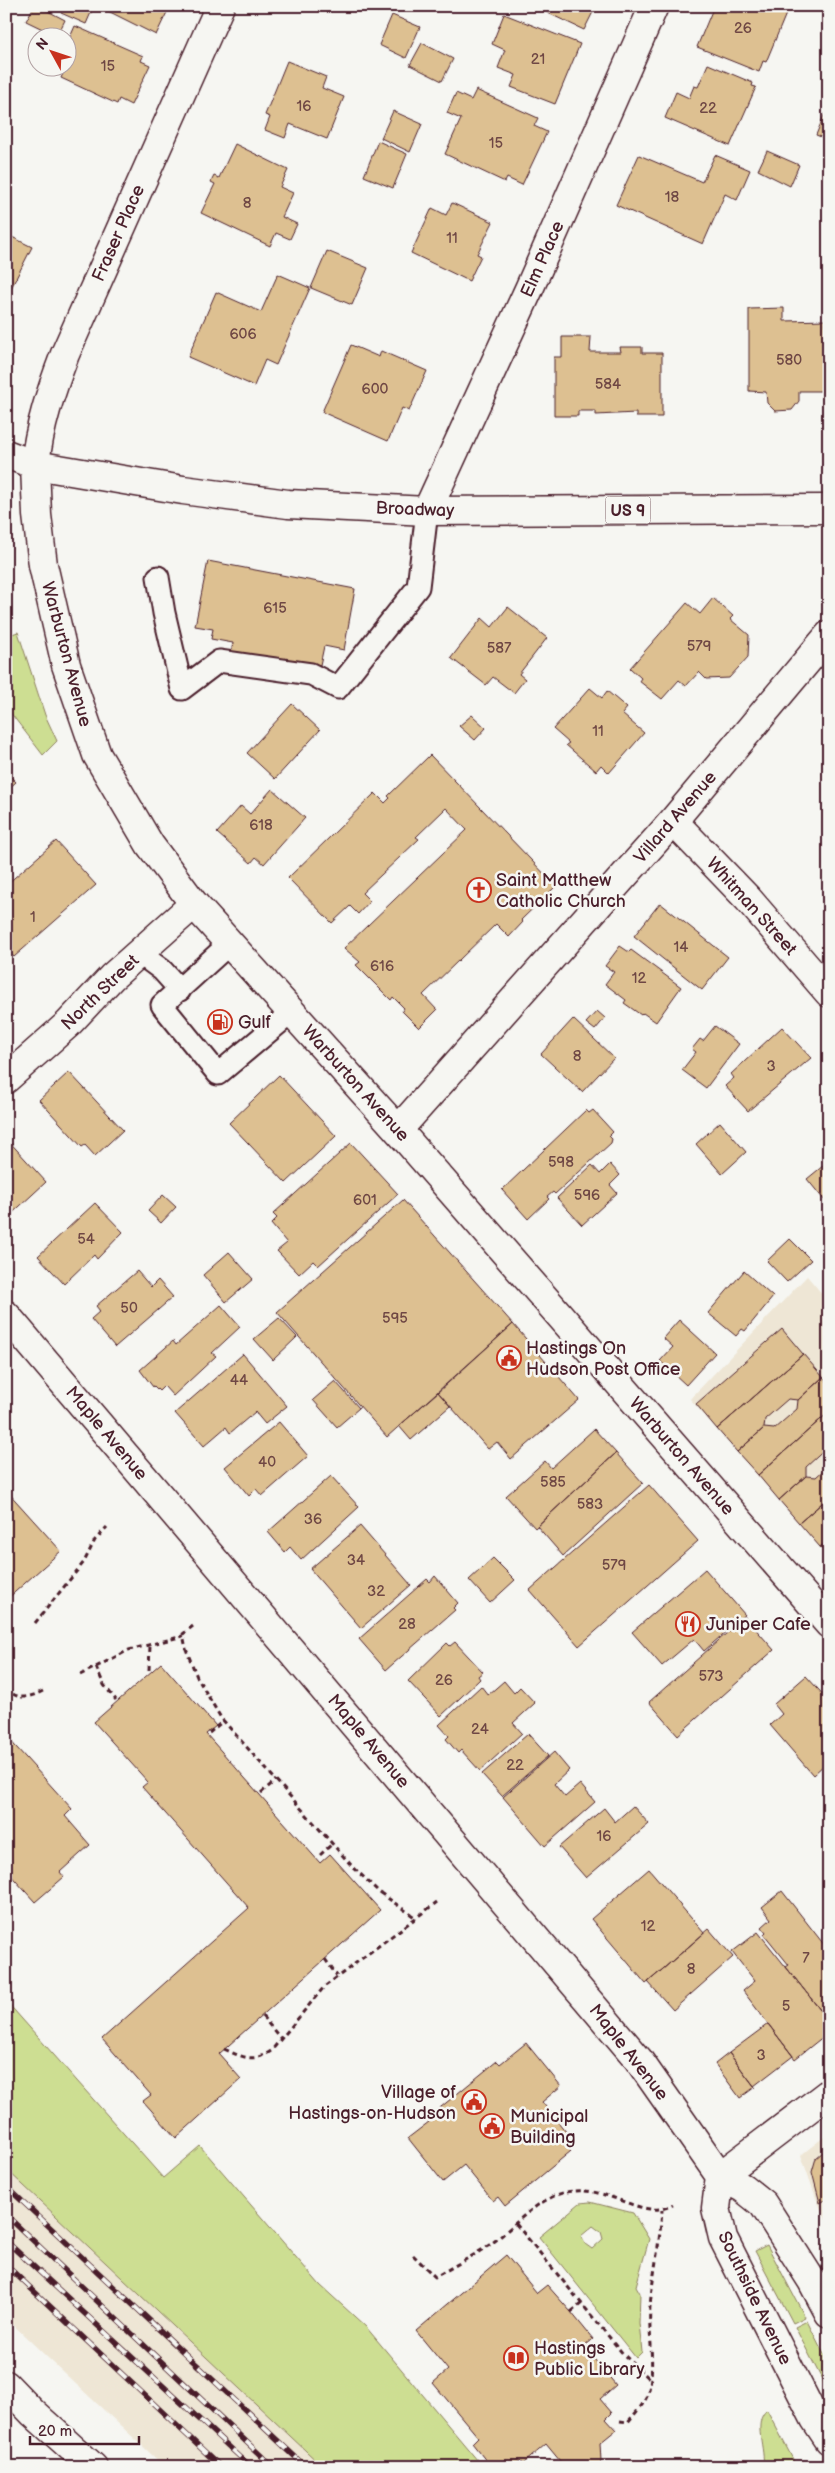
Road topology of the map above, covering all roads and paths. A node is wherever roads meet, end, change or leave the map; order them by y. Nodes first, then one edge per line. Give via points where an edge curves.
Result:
1 (220, 6) edge
2 (654, 6) edge
3 (6, 454) edge
4 (35, 465) junction
5 (829, 508) edge
6 (426, 511) junction
7 (158, 577) dead end
8 (829, 635) edge
9 (674, 821) junction
10 (194, 904) junction
11 (230, 943) junction
12 (139, 954) junction
13 (180, 990) junction
14 (829, 993) edge
15 (292, 1012) junction
16 (6, 1080) edge
17 (398, 1130) junction
18 (6, 1315) edge
19 (107, 1527) dead end
20 (35, 1623) dead end
21 (829, 1624) edge
22 (193, 1626) dead end
23 (183, 1636) junction
24 (150, 1646) junction
25 (11, 1655) dead end
26 (6, 1662) edge
27 (96, 1667) junction
28 (149, 1670) dead end
29 (80, 1675) dead end
30 (6, 1688) edge
31 (43, 1691) dead end
32 (116, 1700) dead end
33 (223, 1721) junction
34 (209, 1733) dead end
35 (276, 1780) junction
36 (261, 1793) dead end
37 (332, 1844) junction
38 (320, 1854) dead end
39 (437, 1902) dead end
40 (416, 1918) junction
41 (325, 1959) dead end
42 (337, 1976) junction
43 (262, 2016) dead end
44 (281, 2039) junction
45 (224, 2049) dead end
46 (829, 2093) edge
47 (720, 2176) junction
48 (673, 2205) dead end
49 (662, 2210) junction
50 (516, 2224) junction
51 (413, 2255) dead end
52 (582, 2303) junction
53 (571, 2312) dead end
54 (829, 2313) edge
55 (651, 2380) junction
56 (6, 2385) edge
57 (620, 2422) dead end
58 (829, 2440) edge
59 (93, 2467) edge

1 - 4 street, Fraser Place via 65,354 46,406
2 - 6 street, Elm Place via 529,289
3 - 4 street, Broadway / US 9
4 - 6 street, Broadway / US 9 via 288,504
4 - 10 street, Warburton Avenue via 43,565 80,712 97,755 135,820
5 - 6 street, Broadway / US 9
6 - 7 lane via 418,587 338,688 311,674 219,661 182,689
8 - 9 street, Villard Avenue
9 - 14 street, Whitman Street via 748,899
9 - 17 street, Villard Avenue
10 - 11 street, Warburton Avenue
10 - 12 street, North Street
11 - 13 lane
11 - 15 street, Warburton Avenue
12 - 13 lane via 162,970
12 - 16 street, North Street
13 - 15 lane via 162,1005 218,1074
15 - 17 street, Warburton Avenue
17 - 21 street, Warburton Avenue
18 - 47 street, Maple Avenue via 638,2058
19 - 20 path via 95,1540 84,1562
22 - 23 path
23 - 24 path
23 - 33 path via 197,1678
24 - 27 path via 129,1650
24 - 28 path
25 - 26 path
27 - 29 path
27 - 32 path
30 - 31 path via 18,1697 26,1698
33 - 34 path
33 - 35 path
35 - 36 path
35 - 37 path
37 - 38 path
37 - 40 path via 367,1882
39 - 40 path
40 - 42 path
41 - 42 path
42 - 44 path
43 - 44 path
44 - 45 path via 271,2051 253,2060
46 - 47 street
47 - 54 street via 763,2204
47 - 58 street, Southside Avenue via 716,2208 723,2238 815,2420
48 - 49 path
49 - 50 path via 650,2211 600,2192 579,2190 546,2200
49 - 55 path via 650,2304
50 - 51 path via 473,2256 435,2277
50 - 52 path
52 - 53 path
52 - 55 path via 624,2355
55 - 57 path via 647,2396 638,2410 628,2422
56 - 59 street

